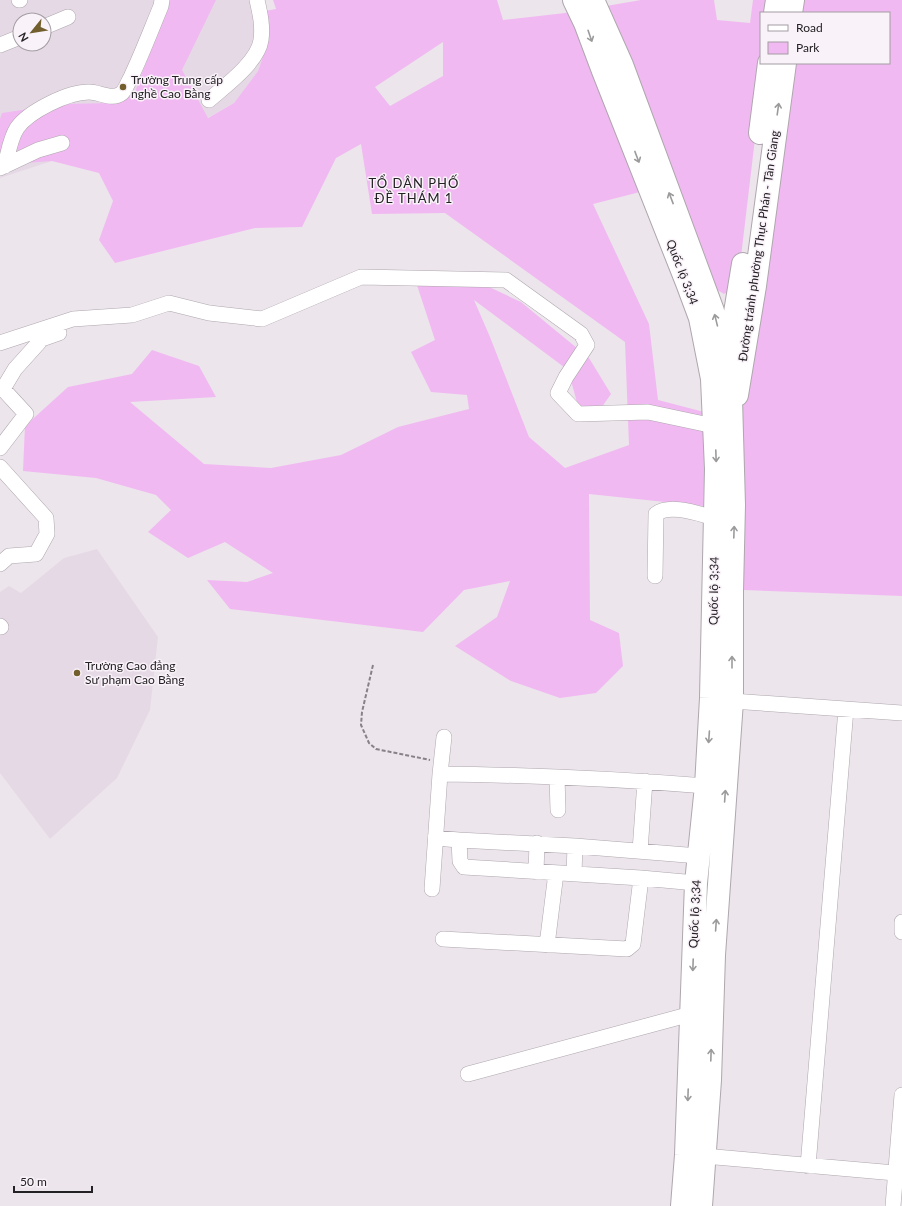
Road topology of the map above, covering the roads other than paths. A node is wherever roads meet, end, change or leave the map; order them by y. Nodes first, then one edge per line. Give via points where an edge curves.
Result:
1 (162, 0) edge
2 (257, 0) edge
3 (574, 0) edge
4 (593, 0) edge
5 (777, 0) edge
6 (793, 0) edge
7 (775, 12) edge
8 (791, 12) edge
9 (68, 17) dead end
10 (52, 24) edge
11 (12, 40) edge
12 (0, 45) edge
13 (769, 64) edge
14 (785, 64) edge
15 (209, 100) dead end
16 (62, 144) dead end
17 (3, 167) edge
18 (702, 281) junction
19 (748, 284) junction
20 (80, 319) junction
21 (0, 343) edge
22 (726, 366) junction
23 (723, 427) junction
24 (0, 448) edge
25 (0, 467) edge
26 (715, 518) junction
27 (0, 564) edge
28 (655, 576) dead end
29 (722, 700) junction
30 (846, 709) junction
31 (902, 713) edge
32 (444, 737) dead end
33 (441, 768) junction
34 (557, 777) junction
35 (646, 781) junction
36 (706, 786) junction
37 (558, 810) dead end
38 (435, 838) junction
39 (459, 840) junction
40 (537, 843) junction
41 (575, 846) junction
42 (640, 851) junction
43 (698, 856) junction
44 (536, 872) junction
45 (556, 873) junction
46 (574, 874) junction
47 (641, 878) junction
48 (696, 884) junction
49 (432, 889) dead end
50 (902, 922) edge
51 (902, 932) edge
52 (443, 939) dead end
53 (547, 945) junction
54 (702, 1014) junction
55 (468, 1074) dead end
56 (902, 1095) edge
57 (704, 1156) junction
58 (808, 1166) junction
59 (895, 1173) junction
60 (682, 1206) edge
61 (701, 1206) edge
62 (893, 1206) edge

1 - 17 street via 135,70 123,92 115,96 90,92 68,96 48,104 18,127
2 - 15 street via 262,30 257,52 250,62
3 -> 23 highway, Quốc lộ 3;34 via 586,23 700,318
18 -> 4 highway, Quốc lộ 3;34 via 622,65
5 - 7 highway
6 - 8 highway
9 - 10 street
11 - 12 street
13 - 19 highway, Đường tránh phường Thục Phán - Tân Giang
19 -> 14 highway, Đường tránh phường Thục Phán - Tân Giang
16 - 17 street via 38,150
18 - 19 highway via 712,294 725,299
22 -> 18 highway, Quốc lộ 3;34 via 714,311
19 - 22 highway, Đường tránh phường Thục Phán - Tân Giang
19 - 23 highway, Đường tránh phường Thục Phán - Tân Giang
20 - 21 street via 73,319
20 - 23 street via 132,315 169,303 208,313 262,319 361,277 506,280 581,334 587,345 558,393 578,414 648,412
20 - 24 street via 60,333 42,339 15,369 3,389 26,414
22 - 23 highway, Đường tránh phường Thục Phán - Tân Giang
23 -> 26 highway, Quốc lộ 3;34 via 716,469
29 -> 23 highway, Quốc lộ 3;34 via 732,590 734,505
25 - 27 street via 46,518 47,534 36,554 9,556
26 - 28 street via 678,509 661,510 656,514
26 - 29 highway, Quốc lộ 3;34
29 - 30 street
29 -> 36 highway, Quốc lộ 3;34
54 -> 29 highway, Quốc lộ 3;34 via 714,955
30 - 31 street
30 - 58 street
32 - 33 street
33 - 34 street
33 - 38 street
34 - 35 street
34 - 37 street
35 - 36 street
35 - 42 street
36 - 43 highway, Quốc lộ 3;34
38 - 39 street
38 - 49 street
39 - 40 street
39 - 44 street via 460,861 464,867
40 - 41 street
40 - 44 street
41 - 42 street
41 - 46 street
42 - 43 street
43 - 48 highway, Quốc lộ 3;34
44 - 45 street
45 - 46 street
45 - 53 street
46 - 47 street
47 - 48 street
47 - 53 street via 633,944 630,948 624,950
48 -> 54 highway, Quốc lộ 3;34
50 - 51 street
52 - 53 street
54 - 55 street
57 -> 54 highway, Quốc lộ 3;34 via 710,1080
54 -> 60 highway, Quốc lộ 3;34
56 - 59 street
57 - 58 street
57 - 61 highway, Quốc lộ 3;34
58 - 59 street
59 - 62 street

